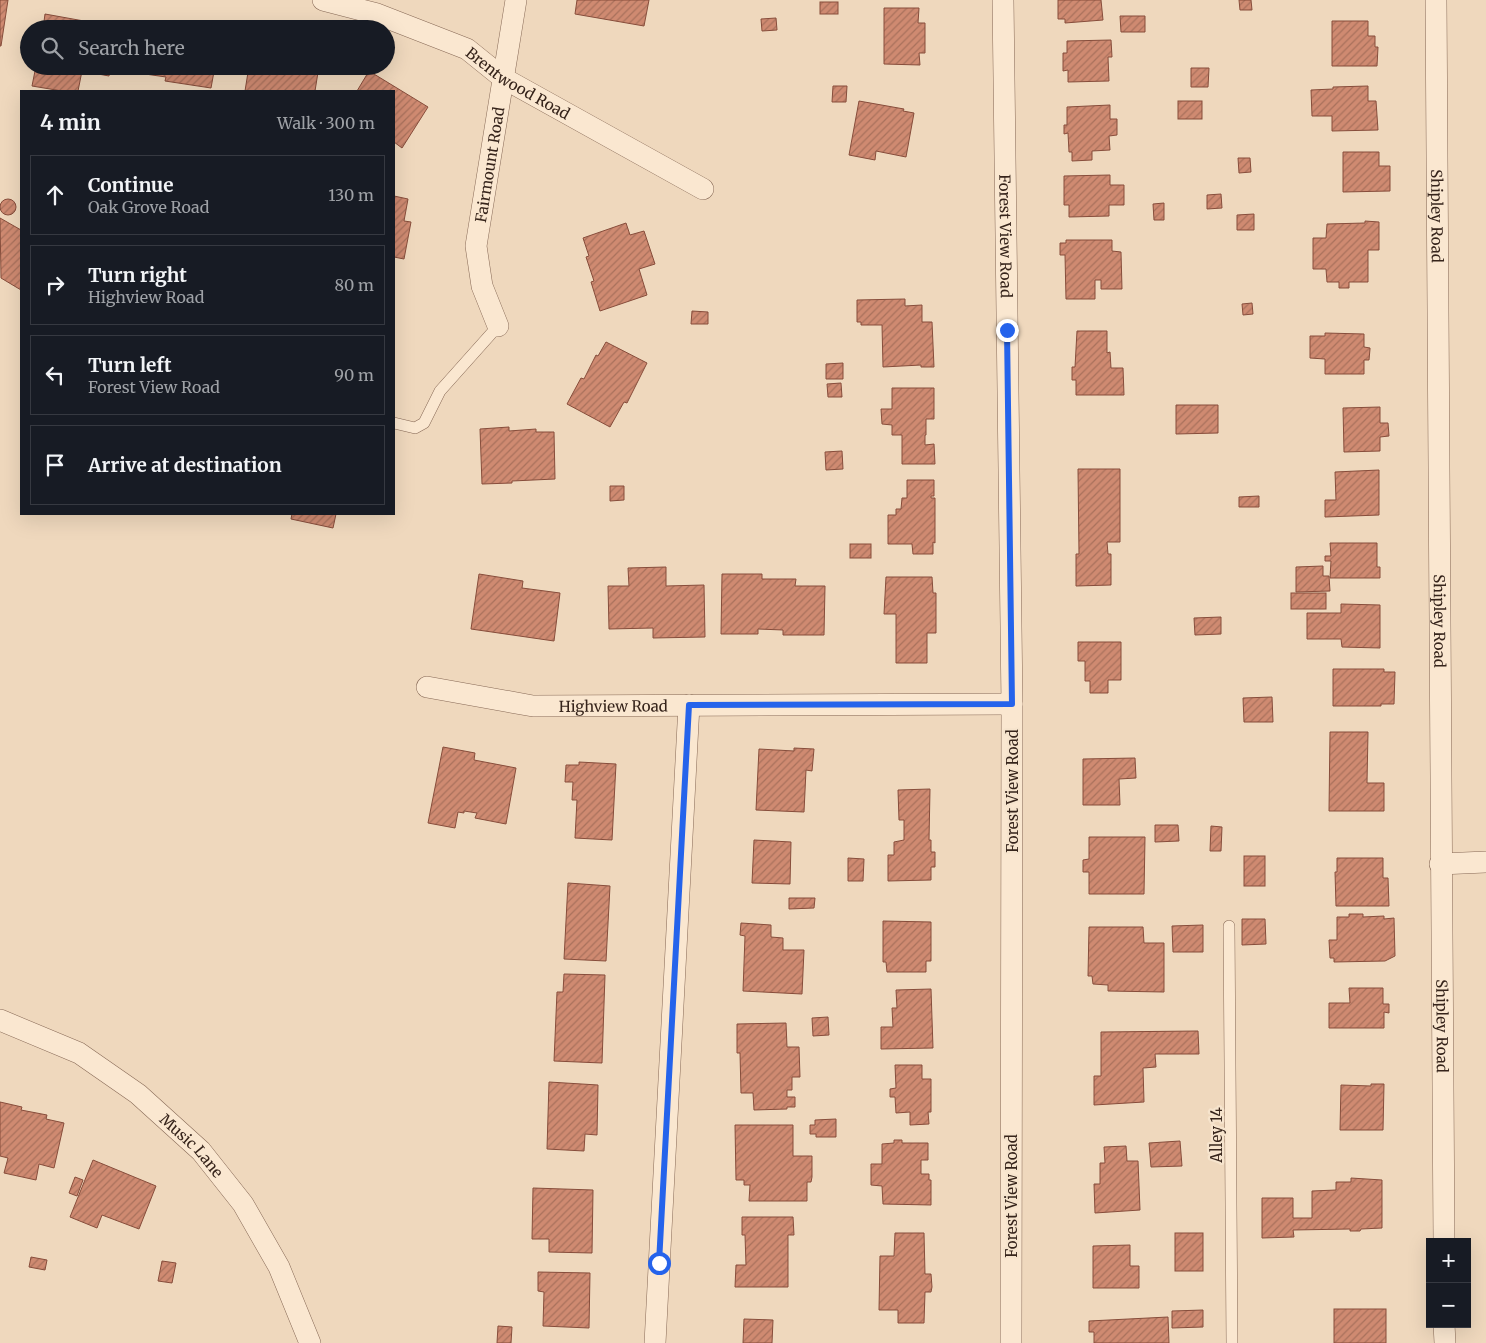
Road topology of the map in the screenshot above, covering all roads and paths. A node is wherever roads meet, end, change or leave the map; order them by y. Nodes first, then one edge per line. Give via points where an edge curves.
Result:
1 (324, 0) edge
2 (516, 0) edge
3 (1002, 0) edge
4 (1436, 0) edge
5 (392, 20) edge
6 (395, 21) edge
7 (503, 78) junction
8 (703, 189) dead end
9 (498, 326) joint
10 (395, 423) edge
11 (426, 687) dead end
12 (1012, 704) junction
13 (689, 705) junction
14 (1486, 862) edge
15 (1440, 864) junction
16 (1229, 926) dead end
17 (0, 1020) edge
18 (1444, 1238) edge
19 (1444, 1328) edge
20 (310, 1343) edge
21 (655, 1343) edge
22 (1011, 1343) edge
23 (1232, 1343) edge
24 (1445, 1343) edge

1 - 5 street, Brentwood Road
2 - 7 street, Fairmount Road
3 - 12 street, Forest View Road
4 - 15 street, Shipley Road
6 - 7 street, Brentwood Road via 467,49
7 - 8 street, Brentwood Road
7 - 9 street, Fairmount Road via 476,246 482,286
9 - 10 lane via 440,391 424,423 415,428
11 - 13 street, Highview Road via 533,706
12 - 13 street, Highview Road
12 - 22 street, Forest View Road
13 - 21 street
14 - 15 street
15 - 18 street, Shipley Road
16 - 23 lane, Alley 14
17 - 20 street, Music Lane via 79,1053 138,1094 200,1151 243,1204 274,1259
19 - 24 street

